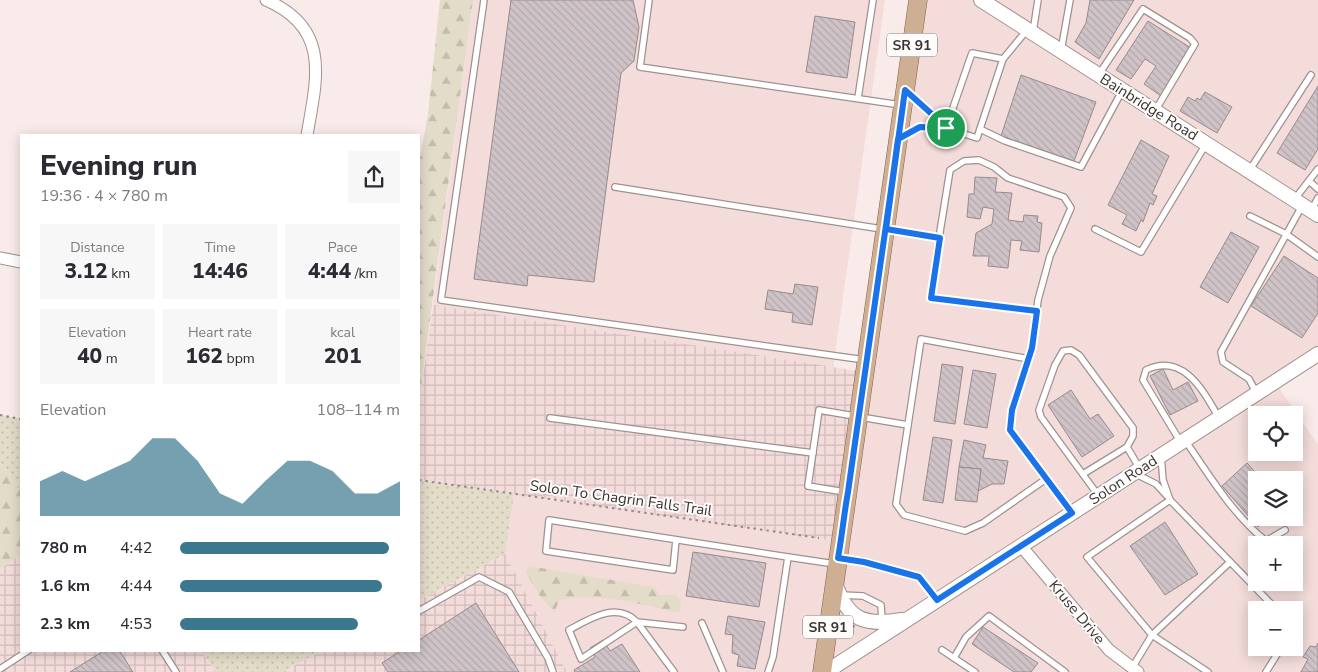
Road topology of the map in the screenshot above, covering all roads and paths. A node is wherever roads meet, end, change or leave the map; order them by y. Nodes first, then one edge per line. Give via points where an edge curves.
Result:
1 (266, 0) edge
2 (484, 0) edge
3 (649, 0) edge
4 (873, 0) edge
5 (918, 0) edge
6 (981, 0) edge
7 (1038, 0) edge
8 (1070, 0) edge
9 (1030, 31) junction
10 (1061, 51) junction
11 (1003, 59) junction
12 (1098, 75) junction
13 (1311, 75) dead end
14 (1123, 90) junction
15 (858, 98) junction
16 (904, 98) junction
17 (1155, 111) junction
18 (947, 124) junction
19 (980, 129) junction
20 (307, 134) edge
21 (898, 139) junction
22 (1206, 144) junction
23 (1318, 170) edge
24 (1249, 171) junction
25 (1309, 181) junction
26 (615, 187) dead end
27 (1318, 188) edge
28 (1318, 198) edge
29 (1306, 208) edge
30 (1250, 216) dead end
31 (886, 229) junction
32 (1095, 229) dead end
33 (1286, 234) junction
34 (940, 238) junction
35 (1318, 257) edge
36 (0, 258) edge
37 (20, 262) edge
38 (1037, 311) junction
39 (1318, 354) edge
40 (1029, 359) junction
41 (867, 360) junction
42 (1257, 394) junction
43 (0, 415) edge
44 (550, 418) dead end
45 (858, 418) junction
46 (1220, 418) junction
47 (20, 419) edge
48 (908, 425) junction
49 (1183, 441) junction
50 (1127, 447) junction
51 (813, 453) junction
52 (1161, 456) junction
53 (1137, 471) junction
54 (1083, 474) junction
55 (1046, 479) junction
56 (420, 480) edge
57 (848, 492) junction
58 (1099, 496) junction
59 (1170, 500) junction
60 (1072, 513) junction
61 (1285, 530) dead end
62 (819, 538) dead end
63 (676, 540) junction
64 (1021, 546) junction
65 (788, 557) junction
66 (838, 561) junction
67 (1230, 562) junction
68 (837, 589) junction
69 (937, 600) junction
70 (1268, 601) edge
71 (420, 610) edge
72 (908, 619) junction
73 (637, 622) junction
74 (702, 623) dead end
75 (882, 624) junction
76 (683, 627) dead end
77 (1152, 635) junction
78 (942, 650) dead end
79 (26, 652) edge
80 (163, 652) edge
81 (1276, 656) edge
82 (954, 658) junction
83 (0, 669) edge
84 (1135, 670) edge
85 (176, 672) edge
86 (553, 672) edge
87 (674, 672) edge
88 (723, 672) edge
89 (768, 672) edge
90 (822, 672) edge
91 (826, 672) edge
92 (975, 672) edge
93 (1065, 672) edge
94 (1208, 672) edge
95 (1266, 672) edge

1 - 20 street via 295,16 308,37 317,63
2 - 41 lane via 441,300
3 - 15 lane via 640,67
4 - 15 lane
5 - 16 main road, SR 91
6 - 9 street, Bainbridge Road
7 - 9 lane
8 - 10 lane
9 - 10 street, Bainbridge Road
9 - 11 lane
10 - 12 street, Bainbridge Road
11 - 18 lane via 972,53
11 - 19 lane
12 - 14 street, Bainbridge Road
12 - 17 lane via 1142,9 1190,38 1195,44
13 - 24 lane
14 - 17 street, Bainbridge Road
14 - 19 lane via 1081,167
15 - 16 lane
16 - 18 lane
16 - 21 main road, SR 91
17 - 22 street, Bainbridge Road
18 - 19 lane via 977,138
18 - 21 lane via 920,127
21 - 31 main road, SR 91
22 - 24 street, Bainbridge Road
22 - 32 lane via 1141,252
23 - 25 lane
24 - 29 street, Bainbridge Road
25 - 27 lane
25 - 29 lane
26 - 31 lane
28 - 29 lane
29 - 33 lane
30 - 33 lane
31 - 34 lane
31 - 41 main road, SR 91
33 - 35 lane
33 - 42 lane via 1221,352 1223,362 1249,379
34 - 38 lane via 931,298
34 - 38 lane via 950,170 964,160 979,160 1008,178 1064,197 1071,208 1050,256
36 - 37 street
38 - 40 lane
39 - 42 street, Solon Road
40 - 48 lane via 920,339
40 - 55 lane via 1012,410 1010,430
41 - 45 main road, SR 91
42 - 46 street, Solon Road
43 - 47 path
44 - 51 lane
45 - 48 lane
45 - 51 lane via 819,410
45 - 57 main road, SR 91
46 - 49 street, Solon Road
46 - 49 lane via 1198,382 1187,373 1170,367 1146,370 1143,380
48 - 55 lane via 896,504 904,514 965,531 983,523
49 - 52 street, Solon Road
49 - 61 lane via 1252,530 1266,541
50 - 53 lane
50 - 54 lane
50 - 54 lane via 1133,428 1079,355 1072,350 1063,351 1040,410
51 - 57 lane via 808,486
52 - 53 street, Solon Road
52 - 59 lane via 1163,480
53 - 58 street, Solon Road
53 - 59 lane via 1156,484
54 - 58 lane
55 - 60 lane
56 - 62 path, Solon To Chagrin Falls Trail
57 - 66 main road, SR 91
58 - 60 street, Solon Road
59 - 67 lane
59 - 77 lane via 1087,557
60 - 64 street, Solon Road
63 - 63 lane via 549,520 546,551 673,570
63 - 65 lane
64 - 69 street, Solon Road
64 - 84 street, Kruse Drive via 1109,650
65 - 66 lane
65 - 89 lane
66 - 68 main road, SR 91
66 - 69 lane via 864,562 919,577
67 - 70 lane
67 - 77 lane
68 - 75 street via 850,613 864,621
68 - 75 lane via 863,596 880,605
68 - 90 main road, SR 91
69 - 72 street, Solon Road
71 - 86 lane via 479,577 509,592
72 - 75 street
72 - 91 street, Solon Road
73 - 73 lane via 581,659 569,630 592,617 615,611
73 - 76 lane
73 - 87 lane
74 - 88 lane
77 - 84 lane
77 - 94 lane
78 - 82 lane
79 - 83 lane
80 - 85 lane
81 - 95 lane
82 - 92 lane
82 - 93 lane via 966,637 989,616

